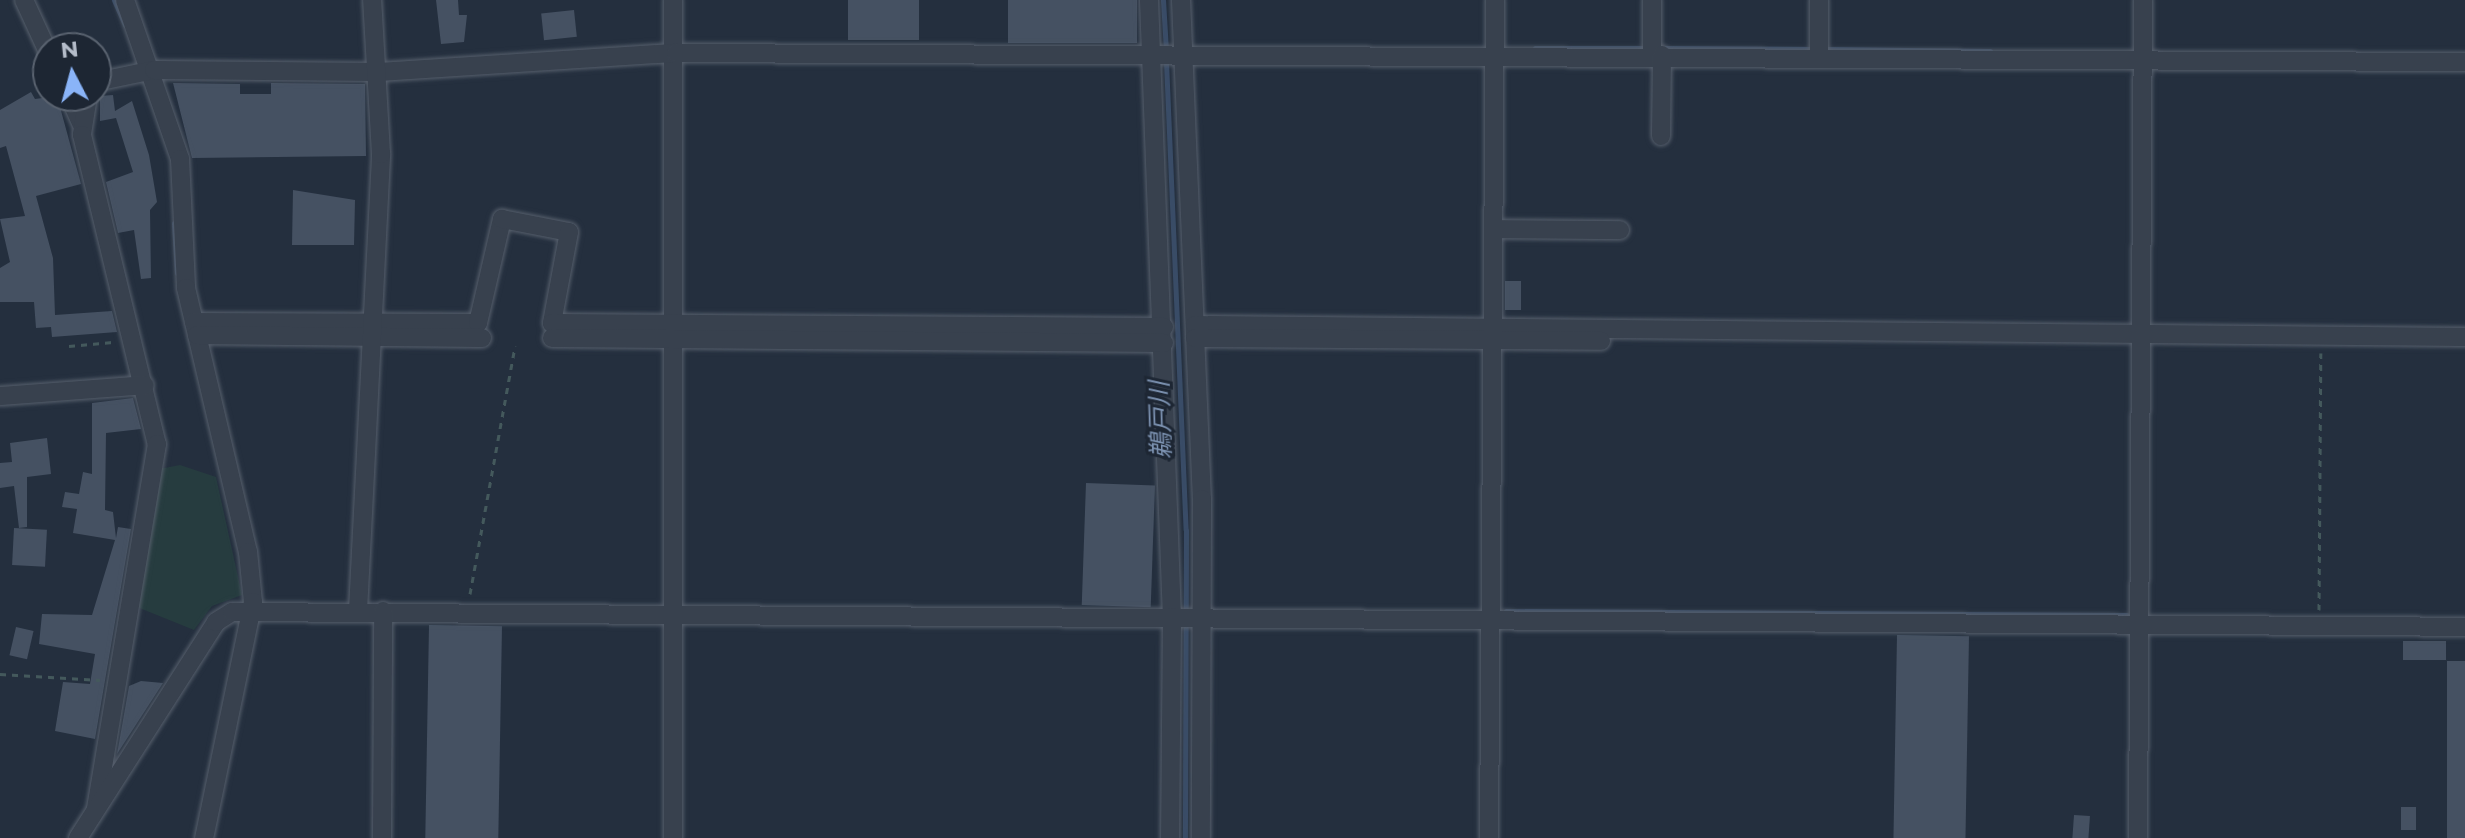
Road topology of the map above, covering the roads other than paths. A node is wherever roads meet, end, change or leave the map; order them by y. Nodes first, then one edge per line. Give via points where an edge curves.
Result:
1 (24, 0) edge
2 (125, 0) edge
3 (372, 0) edge
4 (673, 0) edge
5 (1149, 0) edge
6 (1181, 0) edge
7 (1495, 0) edge
8 (1652, 0) edge
9 (1819, 0) edge
10 (2143, 0) edge
11 (39, 32) edge
12 (1154, 52) junction
13 (1180, 52) junction
14 (676, 53) junction
15 (1494, 54) junction
16 (1657, 55) junction
17 (1819, 57) junction
18 (2142, 60) junction
19 (2465, 62) edge
20 (154, 70) junction
21 (379, 72) junction
22 (112, 79) edge
23 (76, 112) edge
24 (84, 112) edge
25 (81, 123) junction
26 (1661, 136) dead end
27 (1493, 229) junction
28 (1620, 230) dead end
29 (196, 329) junction
30 (372, 329) junction
31 (1195, 331) junction
32 (677, 332) junction
33 (1492, 334) junction
34 (1164, 335) junction
35 (2465, 337) edge
36 (482, 338) dead end
37 (552, 338) dead end
38 (2141, 340) junction
39 (2465, 349) edge
40 (145, 385) junction
41 (0, 396) edge
42 (358, 611) junction
43 (383, 611) junction
44 (251, 612) junction
45 (674, 615) junction
46 (1200, 616) junction
47 (1174, 617) junction
48 (1491, 618) junction
49 (2139, 623) junction
50 (2465, 627) edge
51 (96, 808) junction
52 (78, 838) edge
53 (204, 838) edge
54 (382, 838) edge
55 (673, 838) edge
56 (1170, 838) edge
57 (1201, 838) edge
58 (1489, 838) edge
59 (2138, 838) edge

1 - 11 street
2 - 20 street
3 - 21 street
4 - 14 street
5 - 12 street
6 - 13 street
7 - 15 street
8 - 16 street
9 - 17 street
10 - 18 street
12 - 13 street
12 - 14 street
12 - 34 street
13 - 15 street
13 - 31 street
14 - 21 street
14 - 32 street
15 - 16 street
15 - 27 street
16 - 17 street
16 - 26 street
17 - 18 street
18 - 19 street
18 - 38 street
20 - 21 street
20 - 22 street
20 - 29 street via 180,159 181,253
21 - 30 street
23 - 25 street
24 - 25 street
25 - 40 street
27 - 28 street
27 - 33 street
29 - 30 street
29 - 44 street via 248,552
30 - 32 street via 478,323 502,219 569,232 552,323
30 - 36 street
30 - 42 street
31 - 33 street
31 - 46 street
32 - 34 street
32 - 37 street
32 - 45 street
33 - 38 street
33 - 48 street
34 - 47 street
35 - 38 street
38 - 39 street
38 - 49 street
40 - 41 street
40 - 51 street via 157,444 113,682
42 - 43 street
42 - 44 street
43 - 45 street
43 - 54 street
44 - 51 street via 216,622
44 - 53 street
45 - 47 street
45 - 55 street
46 - 47 street
46 - 48 street
46 - 57 street
47 - 56 street
48 - 49 street
48 - 58 street
49 - 50 street
49 - 59 street
51 - 52 street

